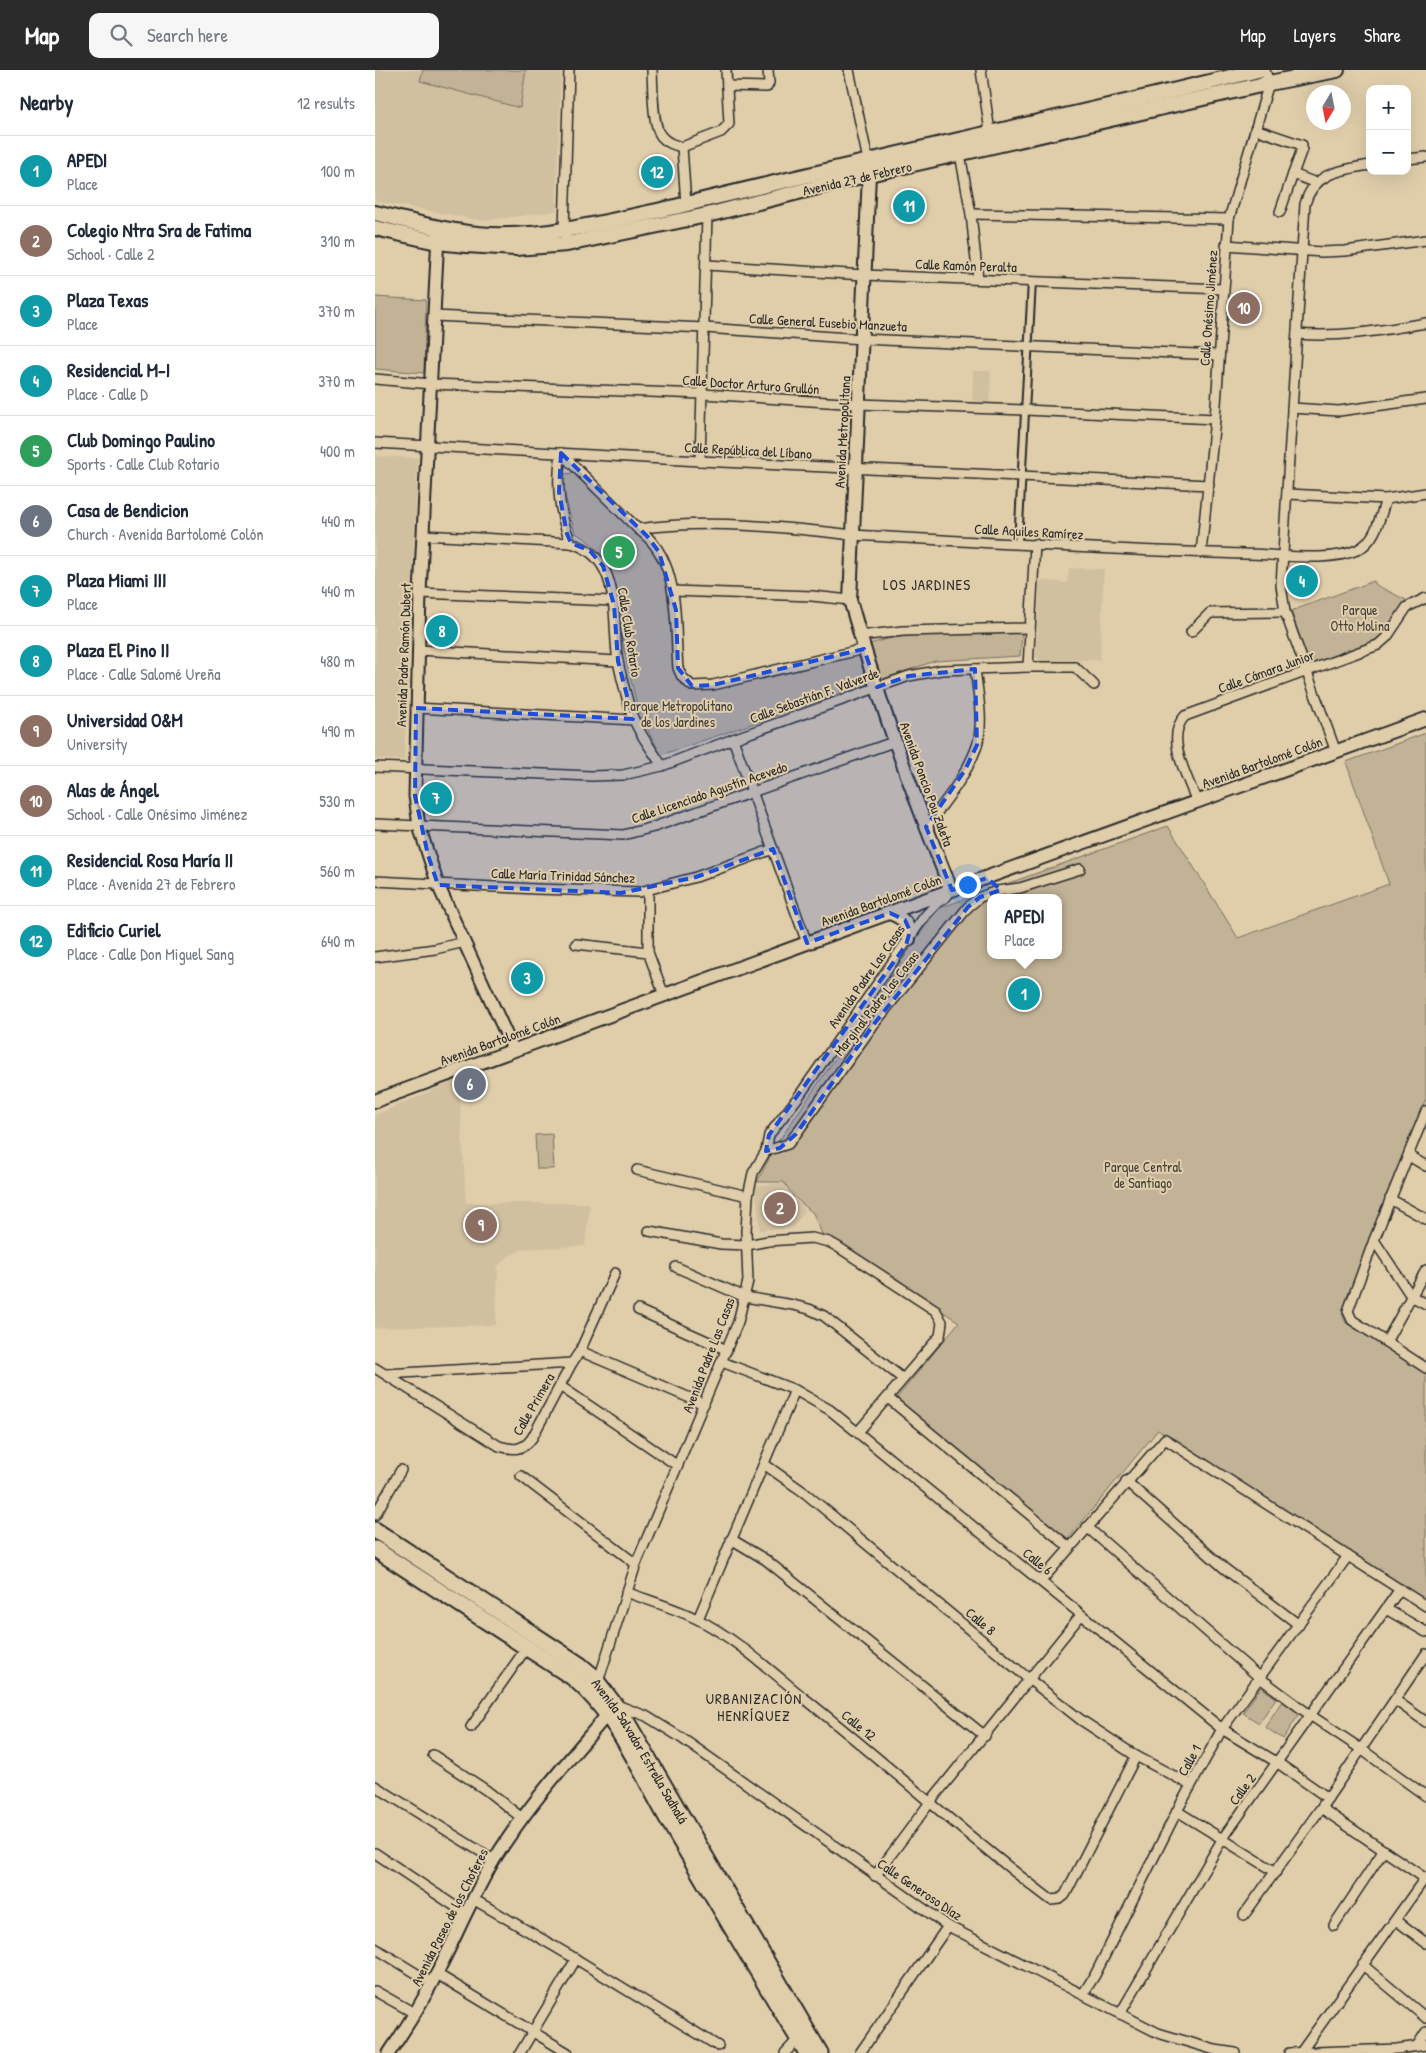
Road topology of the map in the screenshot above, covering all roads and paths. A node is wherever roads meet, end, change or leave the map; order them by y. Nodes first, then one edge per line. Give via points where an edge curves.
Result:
1 (569, 70) edge
2 (652, 70) edge
3 (726, 70) edge
4 (768, 70) edge
5 (849, 70) edge
6 (981, 70) edge
7 (1258, 70) edge
8 (1337, 70) edge
9 (1267, 76) edge
10 (727, 86) junction
11 (1255, 129) junction
12 (990, 132) junction
13 (682, 147) junction
14 (960, 154) junction
15 (1426, 157) edge
16 (1411, 159) edge
17 (1366, 166) edge
18 (869, 167) junction
19 (1293, 174) junction
20 (1315, 183) junction
21 (687, 204) junction
22 (1280, 212) dead end
23 (375, 214) edge
24 (971, 214) junction
25 (707, 215) junction
26 (1229, 219) junction
27 (375, 228) edge
28 (438, 228) junction
29 (564, 229) junction
30 (1426, 240) edge
31 (437, 242) junction
32 (567, 244) junction
33 (1226, 246) junction
34 (1302, 252) junction
35 (707, 265) junction
36 (863, 275) junction
37 (978, 278) junction
38 (1031, 281) junction
39 (1223, 289) junction
40 (435, 316) junction
41 (1426, 323) edge
42 (705, 328) junction
43 (1297, 334) junction
44 (862, 339) junction
45 (1029, 345) junction
46 (1219, 355) junction
47 (375, 379) edge
48 (431, 384) junction
49 (703, 394) junction
50 (1426, 398) edge
51 (859, 404) junction
52 (1292, 408) junction
53 (1025, 410) junction
54 (1215, 419) junction
55 (375, 443) edge
56 (427, 446) junction
57 (561, 453) junction
58 (700, 461) junction
59 (856, 469) junction
60 (1022, 475) junction
61 (1209, 485) junction
62 (1426, 493) edge
63 (1288, 494) junction
64 (1385, 499) junction
65 (638, 530) junction
66 (423, 535) junction
67 (852, 536) junction
68 (571, 544) junction
69 (1018, 544) junction
70 (1035, 544) junction
71 (1201, 553) junction
72 (1281, 554) junction
73 (673, 592) junction
74 (420, 593) junction
75 (1426, 598) edge
76 (850, 600) junction
77 (613, 601) junction
78 (1285, 612) junction
79 (1029, 628) junction
80 (1191, 632) dead end
81 (859, 636) junction
82 (864, 649) junction
83 (418, 650) junction
84 (618, 661) junction
85 (1027, 667) junction
86 (975, 669) junction
87 (1307, 671) junction
88 (1094, 685) dead end
89 (877, 687) junction
90 (416, 708) junction
91 (1426, 719) edge
92 (634, 720) junction
93 (733, 739) junction
94 (896, 741) junction
95 (1335, 752) junction
96 (662, 766) junction
97 (375, 767) edge
98 (415, 769) junction
99 (752, 793) junction
100 (1197, 802) junction
101 (375, 824) edge
102 (419, 826) junction
103 (926, 827) junction
104 (773, 849) junction
105 (1080, 869) dead end
106 (987, 878) junction
107 (375, 881) edge
108 (438, 884) junction
109 (648, 890) junction
110 (1001, 890) junction
111 (949, 891) junction
112 (987, 894) edge
113 (988, 894) edge
114 (889, 913) junction
115 (909, 939) junction
116 (465, 942) junction
117 (807, 943) junction
118 (576, 944) dead end
119 (648, 952) junction
120 (375, 958) edge
121 (664, 995) junction
122 (867, 999) junction
123 (884, 1012) junction
124 (513, 1049) junction
125 (375, 1101) edge
126 (1426, 1111) edge
127 (766, 1151) junction
128 (1409, 1156) junction
129 (1426, 1166) edge
130 (637, 1170) dead end
131 (748, 1196) junction
132 (1390, 1199) junction
133 (1426, 1219) edge
134 (649, 1231) dead end
135 (1374, 1240) junction
136 (747, 1245) junction
137 (676, 1266) dead end
138 (1426, 1270) edge
139 (615, 1273) dead end
140 (1411, 1296) junction
141 (745, 1298) junction
142 (1426, 1304) edge
143 (638, 1310) dead end
144 (1386, 1342) junction
145 (727, 1350) junction
146 (580, 1351) junction
147 (722, 1362) junction
148 (572, 1363) junction
149 (375, 1368) edge
150 (1426, 1368) edge
151 (385, 1374) junction
152 (903, 1379) junction
153 (560, 1386) junction
154 (795, 1390) junction
155 (888, 1398) junction
156 (704, 1404) junction
157 (858, 1432) junction
158 (764, 1464) junction
159 (678, 1466) junction
160 (401, 1470) dead end
161 (521, 1476) dead end
162 (1126, 1481) junction
163 (375, 1515) edge
164 (1087, 1527) junction
165 (375, 1530) edge
166 (731, 1539) junction
167 (1069, 1547) junction
168 (375, 1549) edge
169 (1348, 1556) junction
170 (636, 1564) junction
171 (1041, 1581) junction
172 (1400, 1589) junction
173 (627, 1592) junction
174 (1426, 1606) edge
175 (1386, 1609) junction
176 (1081, 1615) junction
177 (698, 1619) junction
178 (1299, 1625) junction
179 (1426, 1632) edge
180 (527, 1648) junction
181 (1425, 1658) edge
182 (1260, 1678) junction
183 (1030, 1680) junction
184 (595, 1689) junction
185 (1395, 1700) junction
186 (610, 1709) junction
187 (1309, 1715) junction
188 (1426, 1722) edge
189 (471, 1727) dead end
190 (1222, 1728) junction
191 (985, 1736) junction
192 (1361, 1749) junction
193 (433, 1755) dead end
194 (1136, 1756) junction
195 (1278, 1763) junction
196 (1191, 1785) junction
197 (375, 1786) edge
198 (1425, 1795) edge
199 (1328, 1798) junction
200 (931, 1802) junction
201 (1321, 1808) junction
202 (1177, 1811) junction
203 (522, 1818) junction
204 (1223, 1838) junction
205 (1385, 1850) junction
206 (375, 1853) edge
207 (494, 1860) junction
208 (1276, 1872) junction
209 (875, 1876) junction
210 (1425, 1878) edge
211 (473, 1899) junction
212 (465, 1913) junction
213 (1244, 1915) dead end
214 (1396, 1920) junction
215 (1333, 1925) dead end
216 (948, 1926) junction
217 (1426, 1943) edge
218 (375, 1948) edge
219 (576, 1959) junction
220 (1363, 1965) junction
221 (435, 1979) junction
222 (378, 1993) edge
223 (1083, 1994) junction
224 (375, 2003) edge
225 (416, 2014) junction
226 (1120, 2014) junction
227 (1426, 2018) edge
228 (533, 2032) junction
229 (1426, 2032) edge
230 (798, 2039) junction
231 (719, 2046) dead end
232 (1422, 2046) edge
233 (1397, 2051) edge
234 (1301, 2052) junction
235 (1342, 2052) edge
236 (389, 2053) edge
237 (520, 2053) edge
238 (568, 2053) edge
239 (785, 2053) edge
240 (807, 2053) edge
241 (821, 2053) edge
242 (860, 2053) edge
243 (1235, 2053) edge
244 (1289, 2053) edge

1 - 29 street
2 - 13 street via 657,128 668,142
3 - 10 street
4 - 10 street via 767,87
5 - 18 street
6 - 12 street
7 - 12 main road, Avenida 27 de Febrero
8 - 9 main road, Avenida 27 de Febrero
9 - 11 street, Calle Onésimo Jiménez
9 - 14 main road, Avenida 27 de Febrero
10 - 13 street via 729,124 721,132
11 - 19 street via 1302,145
11 - 26 street, Calle Onésimo Jiménez
12 - 18 main road, Avenida 27 de Febrero
13 - 21 street
14 - 18 main road, Avenida 27 de Febrero
14 - 24 street
15 - 16 street
17 - 20 street via 1333,172
18 - 21 main road, Avenida 27 de Febrero
18 - 25 main road, Avenida 27 de Febrero
18 - 36 main road, Avenida Metropolitana
19 - 20 street
19 - 22 street
20 - 34 street via 1305,204
21 - 29 main road, Avenida 27 de Febrero
23 - 28 main road, Avenida 27 de Febrero
24 - 26 street
24 - 37 street
25 - 32 main road, Avenida 27 de Febrero
25 - 35 street
26 - 33 street, Calle Onésimo Jiménez
27 - 31 main road, Avenida 27 de Febrero
28 - 29 main road, Avenida 27 de Febrero via 491,234
28 - 31 street, Avenida Padre Ramón Dubert
29 - 32 street
30 - 34 street via 1345,252
31 - 32 main road, Avenida 27 de Febrero via 516,248
31 - 40 street, Avenida Padre Ramón Dubert
33 - 34 street
33 - 39 street, Calle Onésimo Jiménez
34 - 43 street
35 - 36 street, Calle Ramón Peralta
35 - 42 street
36 - 37 street, Calle Ramón Peralta
36 - 44 main road, Avenida Metropolitana
37 - 38 street, Calle Ramón Peralta
38 - 39 street, Calle Ramón Peralta
38 - 45 street
39 - 46 street, Calle Onésimo Jiménez
40 - 42 street, Calle General Eusebio Manzueta
40 - 48 street, Avenida Padre Ramón Dubert
41 - 43 street via 1352,334
42 - 44 street, Calle General Eusebio Manzueta
42 - 49 street
43 - 52 street
44 - 45 street, Calle General Eusebio Manzueta
44 - 51 main road, Avenida Metropolitana
45 - 46 street, Calle General Eusebio Manzueta
45 - 53 street
46 - 54 street, Calle Onésimo Jiménez
47 - 48 street, Calle Doctor Arturo Grullón
48 - 49 street, Calle Doctor Arturo Grullón
48 - 56 street, Avenida Padre Ramón Dubert
49 - 51 street, Calle Doctor Arturo Grullón
49 - 58 street
50 - 52 street via 1339,411
51 - 53 street, Calle Doctor Arturo Grullón
51 - 59 main road, Avenida Metropolitana
52 - 63 street
53 - 54 street, Calle Doctor Arturo Grullón
53 - 60 street
54 - 61 street, Calle Onésimo Jiménez
55 - 56 street, Calle República del Líbano
56 - 57 street, Calle República del Líbano
56 - 66 street, Avenida Padre Ramón Dubert
57 - 58 street, Calle República del Líbano
57 - 65 street
57 - 68 street via 559,492
58 - 59 street, Calle República del Líbano
59 - 60 street, Calle República del Líbano
59 - 67 main road, Avenida Metropolitana
60 - 61 street, Calle República del Líbano
60 - 69 street
61 - 71 street, Calle Onésimo Jiménez
62 - 64 street
63 - 64 street
63 - 72 street
64 - 72 street, Calle Aquiles Ramírez via 1377,528 1359,549 1333,557
65 - 67 street, Calle Aquiles Ramírez via 689,524 811,530
65 - 73 street via 659,552
66 - 68 street
66 - 74 street, Avenida Padre Ramón Dubert
67 - 69 street, Calle Aquiles Ramírez
67 - 76 main road, Avenida Metropolitana
68 - 77 street, Calle Club Rotario via 590,551 599,560
69 - 70 street, Calle Aquiles Ramírez
70 - 71 street, Calle Aquiles Ramírez
70 - 79 street
71 - 72 street, Calle Aquiles Ramírez
72 - 78 street
73 - 76 street via 775,594
73 - 82 street via 677,610 679,668 682,677 693,686 713,685
74 - 77 street
74 - 83 street, Avenida Padre Ramón Dubert
75 - 87 street, Calle Cámara Junior via 1407,607 1383,642
76 - 81 main road, Avenida Metropolitana
77 - 84 street, Calle Club Rotario
78 - 80 street via 1210,613
78 - 87 street
79 - 81 street via 903,631
79 - 85 street
81 - 82 main road, Avenida Metropolitana
82 - 89 main road, Avenida Metropolitana
83 - 84 street
83 - 90 street, Avenida Padre Ramón Dubert
84 - 92 street, Calle Club Rotario
85 - 86 street, Calle Sebastián F. Valverde
85 - 88 street, Calle Sebastián F. Valverde via 1075,667
86 - 89 street, Calle Sebastián F. Valverde via 909,676
86 - 103 street via 979,705 977,745 965,770
87 - 95 street
87 - 100 street, Calle Cámara Junior via 1194,712 1179,722 1176,745
89 - 93 street, Calle Sebastián F. Valverde
89 - 94 main road, Avenida Poncio Pou Zaleta
90 - 92 street
90 - 98 street, Avenida Padre Ramón Dubert
91 - 95 main road, Avenida Bartolomé Colón
92 - 96 street, Calle Club Rotario
93 - 96 street, Calle Sebastián F. Valverde
93 - 99 street
94 - 99 street, Calle Licenciado Agustín Acevedo
94 - 103 main road, Avenida Poncio Pou Zaleta
95 - 100 main road, Avenida Bartolomé Colón
96 - 98 street, Calle Sebastián F. Valverde via 623,775 591,776
97 - 98 street, Calle Sebastián F. Valverde
98 - 102 street, Avenida Padre Ramón Dubert
99 - 102 street, Calle Licenciado Agustín Acevedo via 644,831 623,835
99 - 104 street
100 - 106 main road, Avenida Bartolomé Colón
101 - 102 street, Calle Licenciado Agustín Acevedo
102 - 108 street, Avenida Padre Ramón Dubert
103 - 111 main road, Avenida Poncio Pou Zaleta
104 - 109 street, Calle María Trinidad Sánchez via 696,877
104 - 117 street
105 - 110 street, Marginal Padre Las Casas via 1019,888
106 - 110 street
106 - 111 main road, Avenida Bartolomé Colón
107 - 108 street, Calle María Trinidad Sánchez
108 - 109 street, Calle María Trinidad Sánchez via 621,893
108 - 116 street, Avenida Padre Ramón Dubert
109 - 119 street
110 - 113 street, Marginal Padre Las Casas
111 - 114 main road, Avenida Bartolomé Colón
111 - 115 street, Avenida Padre Las Casas
112 - 123 street, Marginal Padre Las Casas via 968,907
114 - 115 main road via 905,920 909,926
114 - 117 main road, Avenida Bartolomé Colón
115 - 122 street, Avenida Padre Las Casas
116 - 120 street
116 - 124 street, Avenida Padre Ramón Dubert
117 - 121 main road, Avenida Bartolomé Colón
118 - 119 street
119 - 121 street
121 - 124 main road, Avenida Bartolomé Colón
122 - 123 street
122 - 127 street, Avenida Padre Las Casas via 769,1135
123 - 127 street, Marginal Padre Las Casas via 788,1144
124 - 125 main road, Avenida Bartolomé Colón
126 - 128 street
127 - 131 street, Avenida Padre Las Casas via 753,1173
128 - 129 street
128 - 132 street
130 - 131 street
131 - 136 street, Avenida Padre Las Casas
132 - 133 street
132 - 135 street
134 - 136 street via 702,1242
135 - 140 street
135 - 144 street via 1348,1306 1348,1314
136 - 141 street, Avenida Padre Las Casas
136 - 152 street via 812,1238 829,1242 936,1311 942,1322 940,1336
137 - 141 street
138 - 140 street
139 - 146 street, Calle Primera
140 - 142 street
140 - 144 street
141 - 145 street, Avenida Padre Las Casas
141 - 152 street via 793,1305 824,1316
143 - 145 street
144 - 150 street
145 - 147 street, Avenida Padre Las Casas
146 - 148 street, Calle Primera
146 - 156 street
147 - 154 street, Calle 6
147 - 156 street, Avenida Padre Las Casas
148 - 151 street
148 - 153 street, Calle Primera
149 - 151 street, Calle Primera
151 - 153 street, Calle Primera via 499,1446 509,1449 527,1445
152 - 155 street
153 - 159 street
154 - 157 street, Calle 6 via 830,1410
154 - 158 street
155 - 157 street
155 - 167 street
156 - 159 street, Avenida Padre Las Casas
157 - 171 street, Calle 6
158 - 166 street
158 - 183 street, Calle 8 via 805,1493
159 - 170 street, Avenida Padre Las Casas
160 - 163 street
161 - 170 street
162 - 164 street
162 - 169 street via 1165,1439
162 - 178 street via 1224,1568
164 - 167 street
164 - 182 street
165 - 184 highway, Avenida Salvador Estrella Sadhalá via 580,1665
166 - 177 street
166 - 191 street via 766,1560
167 - 171 street
168 - 180 highway, Avenida Salvador Estrella Sadhalá
169 - 172 street
169 - 178 street, Calle 1
170 - 173 street, Avenida Padre Las Casas
171 - 176 street, Calle 6
172 - 174 street
172 - 175 street, Calle 2
173 - 177 street, Calle 12
173 - 184 street, Avenida Padre Las Casas
175 - 179 street
175 - 187 street, Calle 2
176 - 183 street
176 - 190 street, Calle 6
177 - 200 street, Calle 12 via 759,1662
178 - 182 street, Calle 1
180 - 184 highway, Avenida Salvador Estrella Sadhalá
180 - 189 street
181 - 185 street
182 - 187 street
182 - 190 street, Calle 1
183 - 191 street
183 - 194 street, Calle 8 via 1081,1720
184 - 186 highway, Avenida Salvador Estrella Sadhalá
185 - 188 street
185 - 192 street
186 - 203 street, Avenida Paseo de los Choferes
186 - 209 street, Calle Generoso Díaz via 646,1716 680,1736
186 - 230 highway, Avenida Salvador Estrella Sadhalá
186 - 241 highway, Avenida Salvador Estrella Sadhalá via 632,1730
187 - 192 street
187 - 195 street, Calle 2
190 - 195 street, Calle 6
190 - 196 street, Calle 1
191 - 200 street
192 - 198 street
192 - 199 street
193 - 203 street
194 - 196 street, Calle 8
194 - 200 street, Calle 12 via 1060,1899 1051,1900 966,1834
195 - 199 street, Calle 6
195 - 204 street, Calle 2
196 - 202 street, Calle 1
197 - 207 street
199 - 201 street
200 - 209 street
201 - 205 street
201 - 208 street
202 - 204 street
202 - 223 street, Calle 1
203 - 207 street, Avenida Paseo de los Choferes
204 - 208 street
204 - 226 street, Calle 2
205 - 210 street
205 - 215 street
206 - 212 street
207 - 211 street, Avenida Paseo de los Choferes
208 - 213 street
209 - 216 street, Calle Generoso Díaz
210 - 214 street
211 - 212 street, Avenida Paseo de los Choferes
211 - 219 street
212 - 221 street, Avenida Paseo de los Choferes
214 - 217 street
214 - 220 street
216 - 223 street, Calle Generoso Díaz
216 - 242 street
218 - 221 street
219 - 228 street
219 - 231 street
220 - 227 street
220 - 234 street
221 - 225 street, Avenida Paseo de los Choferes
221 - 228 street
222 - 224 street
222 - 225 street
223 - 226 street, Calle Generoso Díaz
225 - 236 street, Avenida Paseo de los Choferes
226 - 243 street, Calle Generoso Díaz via 1158,2034
228 - 237 street
228 - 238 street
229 - 232 street
230 - 239 street
230 - 240 highway, Avenida Salvador Estrella Sadhalá
232 - 233 street
233 - 235 street
234 - 235 street
234 - 244 street

